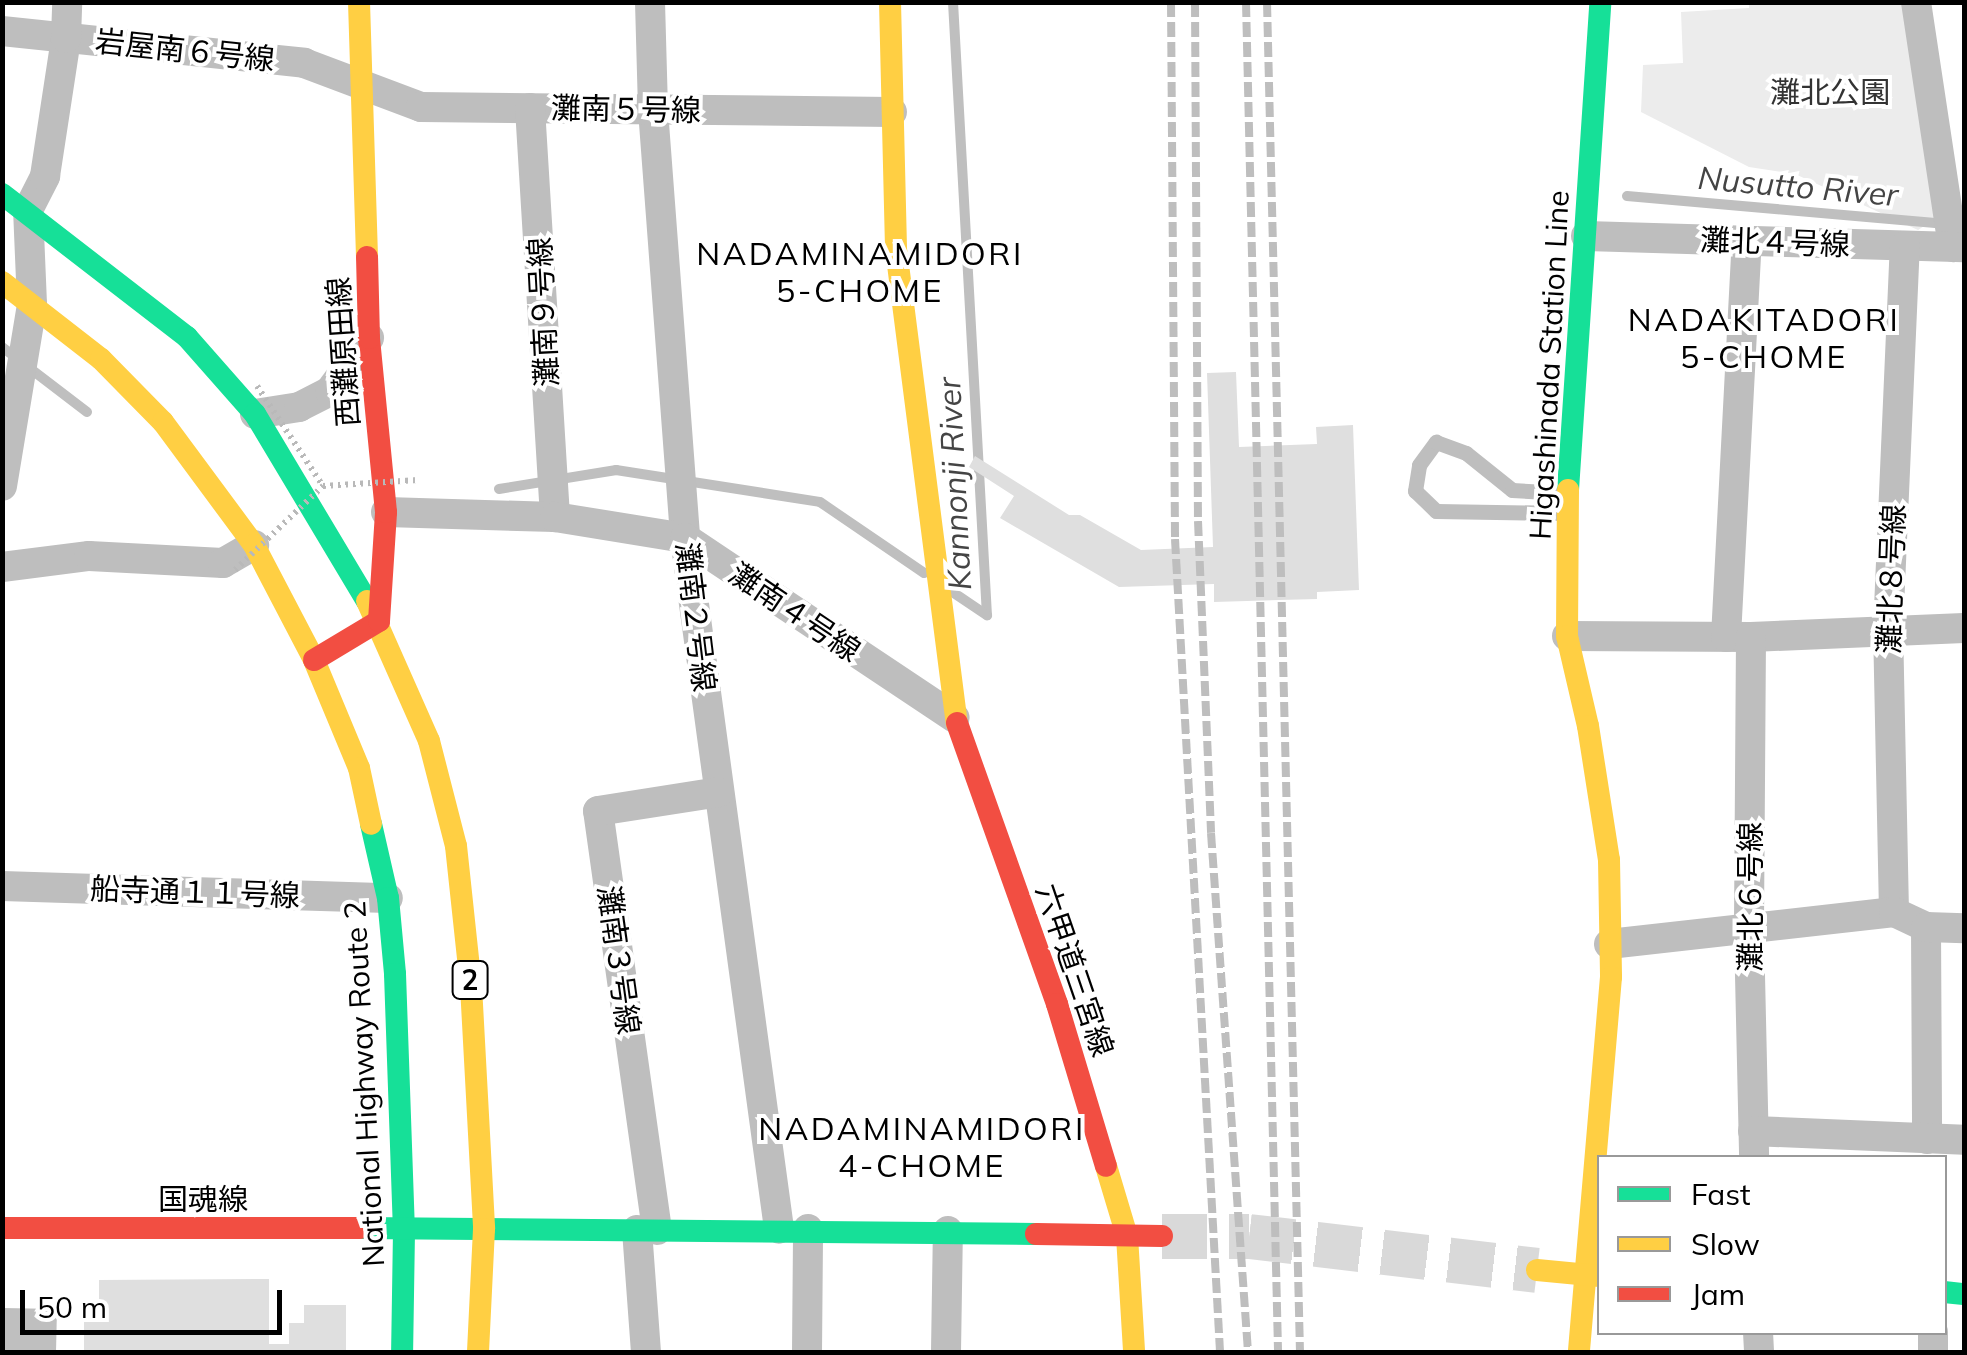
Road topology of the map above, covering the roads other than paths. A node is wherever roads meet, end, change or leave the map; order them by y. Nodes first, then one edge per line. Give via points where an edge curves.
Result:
1 (67, 2) edge
2 (360, 2) edge
3 (650, 2) edge
4 (890, 2) edge
5 (1600, 2) edge
6 (1916, 2) edge
7 (2, 31) edge
8 (66, 38) junction
9 (364, 84) junction
10 (530, 108) junction
11 (653, 110) junction
12 (892, 112) junction
13 (16, 202) edge
14 (1586, 236) junction
15 (1747, 241) junction
16 (1905, 246) junction
17 (1956, 246) edge
18 (2, 282) edge
19 (32, 304) junction
20 (369, 338) junction
21 (256, 400) junction
22 (2, 486) edge
23 (1568, 503) junction
24 (555, 510) junction
25 (386, 512) junction
26 (685, 538) junction
27 (254, 545) junction
28 (2, 568) edge
29 (379, 621) junction
30 (1964, 628) edge
31 (1888, 631) junction
32 (1567, 636) junction
33 (1739, 637) junction
34 (314, 660) junction
35 (954, 718) junction
36 (719, 792) junction
37 (2, 886) edge
38 (388, 898) junction
39 (1894, 912) junction
40 (1926, 927) junction
41 (1964, 928) edge
42 (1749, 931) junction
43 (1609, 944) junction
44 (1927, 1139) junction
45 (1964, 1140) edge
46 (1754, 1144) edge
47 (1600, 1155) edge
48 (1597, 1210) edge
49 (2, 1228) edge
50 (484, 1229) junction
51 (793, 1229) junction
52 (647, 1230) junction
53 (404, 1231) junction
54 (948, 1232) junction
55 (1127, 1236) junction
56 (1162, 1236) tunnel mouth
57 (1537, 1270) tunnel mouth
58 (1593, 1276) edge
59 (402, 1352) edge
60 (478, 1352) edge
61 (646, 1352) edge
62 (808, 1352) edge
63 (946, 1352) edge
64 (1134, 1352) edge
65 (1578, 1352) edge

1 - 8 street
2 - 9 main road, 西灘原田線
3 - 11 street, 灘南２号線
4 - 12 main road
5 - 14 main road, Higashinada Station Line
6 - 17 street
7 - 8 street, 岩屋南６号線
8 - 9 street, 岩屋南６号線 via 304,62
8 - 13 street via 45,176
9 - 10 street, 灘南５号線 via 421,107
9 - 20 main road, 西灘原田線
10 - 11 street, 灘南５号線
10 - 24 street, 灘南９号線
11 - 12 street, 灘南５号線
11 - 26 street, 灘南２号線
12 - 35 main road, 六甲道三宮線 via 896,249
13 - 19 street
13 - 21 main road, 2
14 - 15 street, 灘北４号線
14 - 23 main road, Higashinada Station Line
15 - 16 street, 灘北４号線
15 - 33 street, 灘北６号線
16 - 17 street, 灘北４号線
16 - 31 street, 灘北８号線
18 - 19 main road, National Highway Route 2
19 - 22 street
19 - 27 main road, National Highway Route 2 via 163,422
20 - 21 street via 330,391 299,406
20 - 25 main road, 西灘原田線
21 - 29 main road, 2
23 - 23 lane via 1436,511 1414,492 1419,465 1436,442 1466,454 1512,490
23 - 32 main road, Higashinada Station Line
24 - 25 street, 灘南４号線
24 - 26 street, 灘南４号線
25 - 29 main road, 西灘原田線
26 - 35 street, 灘南４号線
26 - 36 street, 灘南２号線
27 - 28 street via 223,563 90,556
27 - 34 main road, National Highway Route 2
29 - 34 main road
29 - 50 main road, 2 via 429,741 456,846
30 - 31 street
31 - 33 street
31 - 39 street, 灘北８号線
32 - 33 street
32 - 43 main road, Higashinada Station Line via 1609,860
33 - 42 street, 灘北６号線
34 - 38 main road, National Highway Route 2 via 359,768
35 - 55 main road, 六甲道三宮線 via 1057,1004
36 - 51 street, 灘南２号線
36 - 52 street, 灘南３号線 via 598,811
37 - 38 street, 船寺通１１号線
38 - 53 main road, National Highway Route 2
39 - 40 street
39 - 42 street
40 - 41 street
40 - 44 street
42 - 43 street
42 - 46 street, 灘北６号線
43 - 47 main road, Higashinada Station Line
44 - 45 street
44 - 46 street
48 - 58 main road, Higashinada Station Line
49 - 53 main road, 国魂線
50 - 52 main road
50 - 53 main road
50 - 60 main road, 2
51 - 52 main road
51 - 54 main road
51 - 62 street, 灘南２号線
52 - 61 street
53 - 59 main road, National Highway Route 2
54 - 55 main road
54 - 63 street
55 - 56 main road
55 - 64 main road, 六甲道三宮線
57 - 58 main road
58 - 65 main road, Higashinada Station Line

